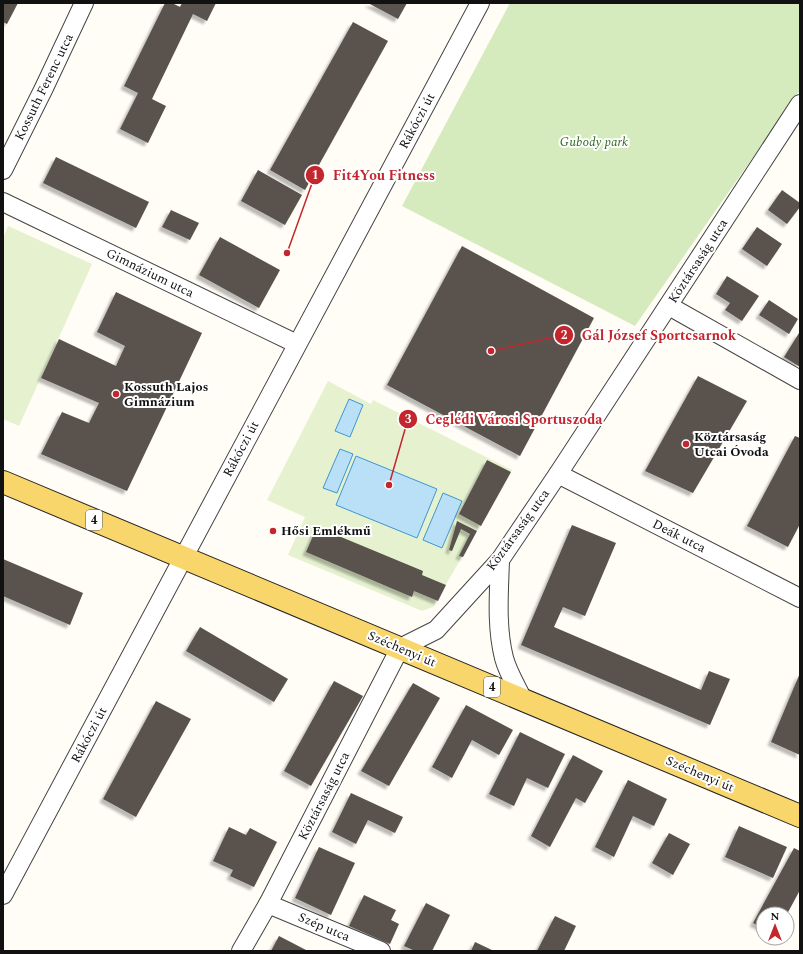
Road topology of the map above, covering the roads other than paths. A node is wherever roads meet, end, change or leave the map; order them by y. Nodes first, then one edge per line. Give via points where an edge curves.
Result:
1 (84, 3) edge
2 (480, 3) edge
3 (797, 114) edge
4 (3, 170) edge
5 (3, 202) edge
6 (669, 306) junction
7 (297, 344) junction
8 (800, 380) edge
9 (558, 474) junction
10 (3, 482) edge
11 (184, 557) junction
12 (500, 560) junction
13 (800, 598) edge
14 (400, 648) junction
15 (524, 700) junction
16 (800, 816) edge
17 (3, 895) edge
18 (268, 904) junction
19 (241, 951) edge
20 (381, 951) edge

1 - 4 street, Kossuth Ferenc utca
2 - 7 street, Rákóczi út
3 - 6 street, Köztársaság utca
5 - 7 street, Gimnázium utca
6 - 8 street
6 - 9 street, Köztársaság utca
7 - 11 street, Rákóczi út
9 - 12 street, Köztársaság utca
9 - 13 street, Deák utca
10 - 11 main road, Széchenyi út / 4
11 - 14 main road, Széchenyi út / 4
11 - 17 street, Rákóczi út
12 - 14 street, Köztársaság utca via 436,630
12 - 15 street via 499,625 504,659
14 - 15 main road, Széchenyi út / 4
14 - 18 street, Köztársaság utca
15 - 16 main road, Széchenyi út / 4
18 - 19 street, Köztársaság utca
18 - 20 street, Szép utca

